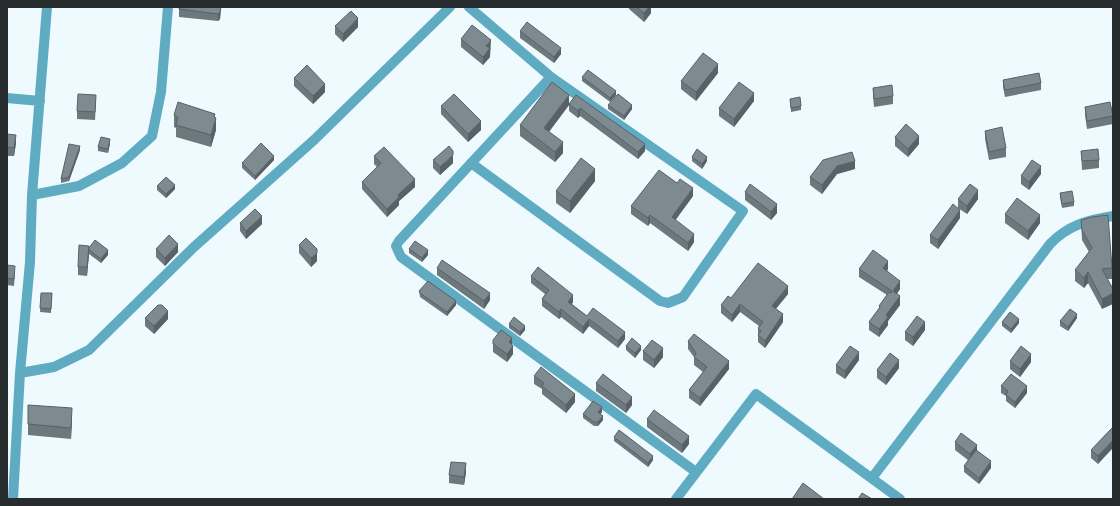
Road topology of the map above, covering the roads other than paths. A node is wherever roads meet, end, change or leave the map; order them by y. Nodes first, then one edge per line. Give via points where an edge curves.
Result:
1 (47, 7) edge
2 (168, 7) edge
3 (450, 7) edge
4 (469, 7) edge
5 (551, 77) junction
6 (7, 98) edge
7 (40, 101) junction
8 (471, 163) junction
9 (32, 195) junction
10 (1113, 216) edge
11 (20, 373) junction
12 (696, 472) junction
13 (872, 478) junction
14 (13, 499) edge
15 (676, 499) edge
16 (900, 499) edge

1 - 7 street
2 - 9 street via 161,92 152,136 122,163 79,186
3 - 11 street via 314,140 194,247 89,350 54,367
4 - 5 street
5 - 8 street
5 - 8 street via 743,212 683,297 668,303 660,301
6 - 7 street
7 - 9 street
8 - 12 street via 399,241 396,246 401,257
9 - 11 street via 30,262
10 - 13 street via 1075,225 1060,233
11 - 14 street
12 - 13 street via 756,394
12 - 15 street
13 - 16 street

